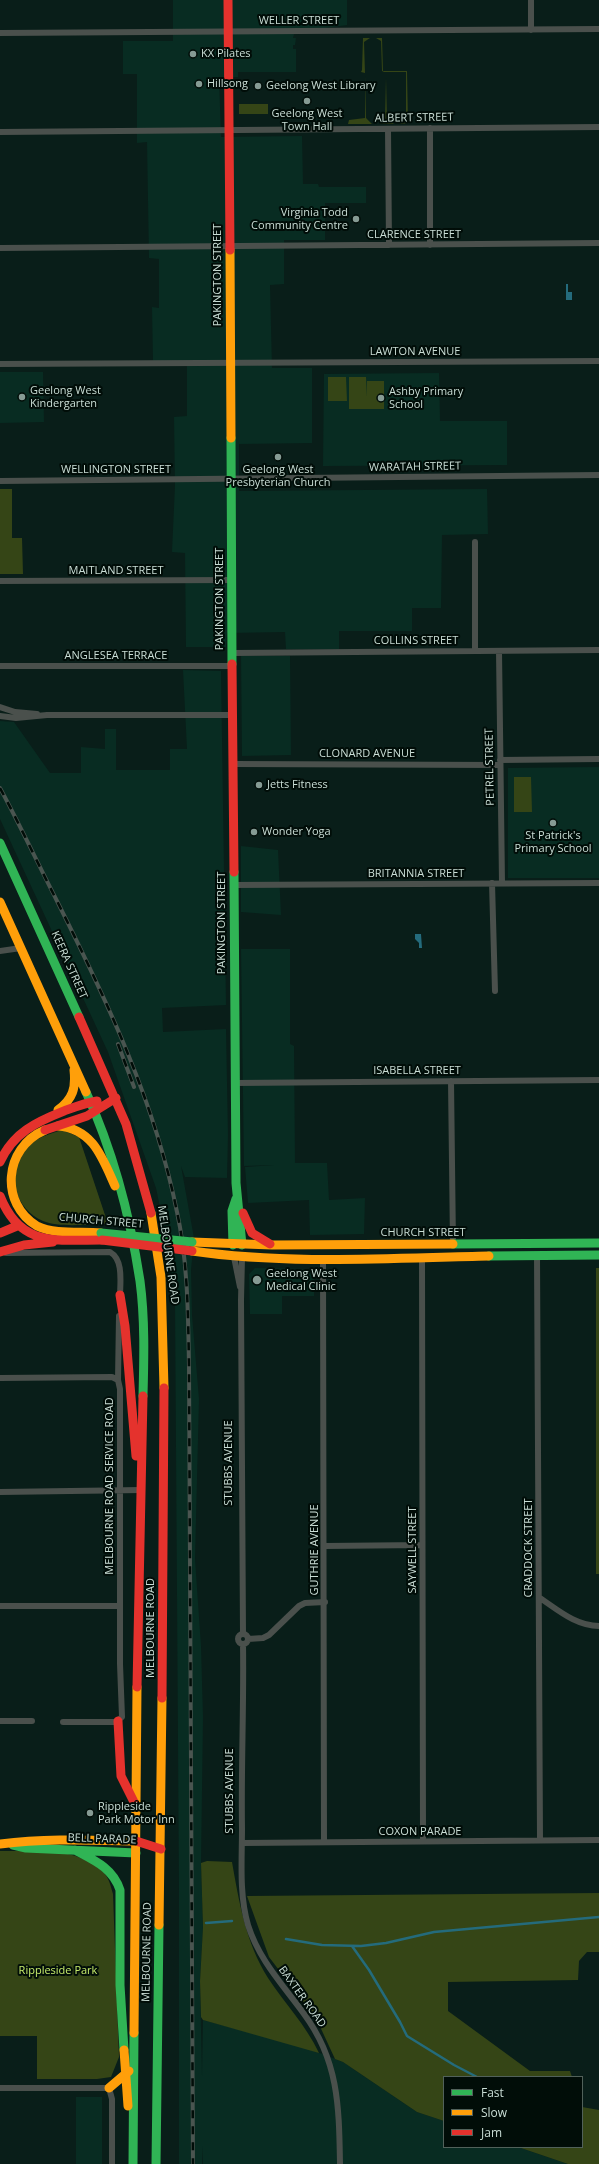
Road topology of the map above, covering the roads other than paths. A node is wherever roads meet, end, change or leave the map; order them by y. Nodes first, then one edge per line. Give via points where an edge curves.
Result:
1 (228, 0) edge
2 (531, 0) edge
3 (531, 30) junction
4 (599, 30) edge
5 (229, 32) junction
6 (0, 33) edge
7 (599, 127) edge
8 (430, 128) junction
9 (388, 129) junction
10 (229, 130) junction
11 (0, 132) edge
12 (599, 243) edge
13 (389, 245) junction
14 (430, 245) junction
15 (230, 246) junction
16 (0, 248) edge
17 (599, 361) edge
18 (231, 362) junction
19 (0, 364) edge
20 (599, 475) edge
21 (232, 480) junction
22 (0, 481) edge
23 (475, 542) dead end
24 (232, 580) junction
25 (0, 582) edge
26 (599, 650) edge
27 (475, 651) junction
28 (499, 651) junction
29 (233, 653) junction
30 (0, 666) edge
31 (233, 666) junction
32 (2, 708) edge
33 (47, 715) junction
34 (233, 715) junction
35 (1, 716) edge
36 (599, 759) edge
37 (500, 762) junction
38 (234, 764) junction
39 (0, 843) edge
40 (599, 883) edge
41 (492, 884) junction
42 (502, 884) junction
43 (234, 885) junction
44 (0, 902) edge
45 (21, 948) junction
46 (0, 951) edge
47 (495, 991) dead end
48 (71, 1057) junction
49 (599, 1080) edge
50 (451, 1081) junction
51 (235, 1083) junction
52 (116, 1098) junction
53 (91, 1102) junction
54 (95, 1112) junction
55 (39, 1121) junction
56 (55, 1126) junction
57 (7, 1147) junction
58 (0, 1157) edge
59 (0, 1162) edge
60 (0, 1196) edge
61 (236, 1197) junction
62 (128, 1218) junction
63 (36, 1225) junction
64 (17, 1226) junction
65 (0, 1233) edge
66 (102, 1236) junction
67 (75, 1240) junction
68 (599, 1243) edge
69 (237, 1245) junction
70 (272, 1245) junction
71 (453, 1245) junction
72 (192, 1246) junction
73 (0, 1252) edge
74 (599, 1255) edge
75 (537, 1256) junction
76 (238, 1258) junction
77 (422, 1258) junction
78 (323, 1259) junction
79 (120, 1295) junction
80 (0, 1378) edge
81 (118, 1380) junction
82 (141, 1490) junction
83 (121, 1491) junction
84 (0, 1492) edge
85 (422, 1545) junction
86 (325, 1546) junction
87 (540, 1598) junction
88 (324, 1602) junction
89 (0, 1606) edge
90 (120, 1606) junction
91 (599, 1626) edge
92 (246, 1641) junction
93 (32, 1720) dead end
94 (0, 1721) edge
95 (118, 1721) junction
96 (63, 1722) dead end
97 (136, 1806) junction
98 (540, 1840) junction
99 (599, 1840) edge
100 (136, 1841) junction
101 (324, 1842) junction
102 (423, 1842) junction
103 (242, 1843) junction
104 (0, 1844) edge
105 (10, 1844) junction
106 (161, 1849) junction
107 (75, 1850) junction
108 (136, 1853) junction
109 (129, 2071) junction
110 (0, 2088) edge
111 (109, 2088) junction
112 (112, 2164) edge
113 (132, 2164) edge
114 (156, 2164) edge
115 (340, 2164) edge

1 - 5 main road, PAKINGTON STREET
2 - 3 street
3 - 4 street, WELLER STREET
3 - 5 street, WELLER STREET
5 - 6 street, WELLER STREET
5 - 10 main road, PAKINGTON STREET
7 - 8 street, ALBERT STREET
8 - 9 street, ALBERT STREET
8 - 14 street
9 - 10 street, ALBERT STREET
9 - 13 street
10 - 11 street, ALBERT STREET
10 - 15 main road, PAKINGTON STREET
12 - 14 street, CLARENCE STREET
13 - 14 street, CLARENCE STREET
13 - 15 street, CLARENCE STREET
15 - 16 street, CLARENCE STREET
15 - 18 main road, PAKINGTON STREET
17 - 18 street, LAWTON AVENUE
18 - 19 street, LAWTON AVENUE
18 - 21 main road, PAKINGTON STREET
20 - 21 street, WARATAH STREET
21 - 22 street, WELLINGTON STREET
21 - 24 main road, PAKINGTON STREET
23 - 27 street
24 - 25 street, MAITLAND STREET
24 - 29 main road, PAKINGTON STREET
26 - 28 street, COLLINS STREET
27 - 28 street, COLLINS STREET
27 - 29 street, COLLINS STREET
28 - 37 street, PETREL STREET
29 - 31 main road, PAKINGTON STREET
30 - 31 street, ANGLESEA TERRACE
31 - 34 main road, PAKINGTON STREET
32 - 33 street
32 - 35 street
33 - 34 street
33 - 35 street via 23,718
34 - 38 main road, PAKINGTON STREET
36 - 37 street, CLONARD AVENUE
37 - 38 street, CLONARD AVENUE
37 - 42 street, PETREL STREET
38 - 43 main road, PAKINGTON STREET
39 - 52 main road, KEERA STREET
40 - 42 street, BRITANNIA STREET
41 - 42 street, BRITANNIA STREET
41 - 43 street, BRITANNIA STREET
41 - 47 street
43 - 51 main road, PAKINGTON STREET
44 - 45 main road
45 - 46 street
45 - 48 main road
48 - 53 main road
48 - 55 main road via 74,1076 73,1096 66,1104
49 - 50 street, ISABELLA STREET
50 - 51 street, ISABELLA STREET
50 - 71 street
51 - 61 main road, PAKINGTON STREET
52 - 53 main road
52 - 54 main road, CHURCH STREET
52 - 106 main road, MELBOURNE ROAD via 147,1196 156,1242 162,1297 164,1376
53 - 54 main road, MELBOURNE ROAD
53 - 55 main road
54 - 56 main road, CHURCH STREET
54 - 62 main road, MELBOURNE ROAD via 110,1151
55 - 57 main road via 18,1134
56 - 62 main road via 71,1128 95,1145 101,1153
56 - 63 main road, CHURCH STREET via 26,1140 16,1152 10,1166 8,1182 12,1199 23,1216
57 - 58 main road
57 - 59 main road
60 - 64 main road, CHURCH STREET via 6,1211
61 - 69 main road, PAKINGTON STREET via 232,1211
61 - 70 main road via 251,1231
62 - 82 main road, MELBOURNE ROAD via 143,1313
63 - 64 main road
63 - 66 main road, CHURCH STREET
64 - 65 main road
64 - 67 main road, CHURCH STREET via 40,1238
66 - 67 main road, CHURCH STREET
66 - 72 main road, CHURCH STREET, bridge
67 - 73 main road via 32,1244
68 - 71 main road, CHURCH STREET
69 - 70 main road, CHURCH STREET
69 - 72 main road, CHURCH STREET
69 - 76 main road, PAKINGTON STREET
70 - 71 main road, CHURCH STREET
72 - 76 main road, CHURCH STREET
73 - 79 street, MELBOURNE ROAD SERVICE ROAD via 112,1253 119,1264
74 - 75 main road, CHURCH STREET
75 - 77 main road, CHURCH STREET
75 - 87 street, CRADDOCK STREET
76 - 78 main road, CHURCH STREET
76 - 92 street, STUBBS AVENUE via 241,1292 243,1634 246,1635
77 - 78 main road, CHURCH STREET
77 - 85 street, SAYWELL STREET
78 - 86 street, GUTHRIE AVENUE
79 - 81 street, MELBOURNE ROAD SERVICE ROAD
79 - 82 main road
80 - 81 street via 112,1377
81 - 83 street, MELBOURNE ROAD SERVICE ROAD
82 - 83 street
82 - 97 main road, MELBOURNE ROAD
83 - 84 street
83 - 90 street, MELBOURNE ROAD SERVICE ROAD
85 - 86 street
85 - 102 street, SAYWELL STREET
86 - 88 street, GUTHRIE AVENUE
87 - 91 street via 570,1618 588,1626
87 - 98 street, CRADDOCK STREET
88 - 92 street via 305,1603 263,1638
88 - 101 street, GUTHRIE AVENUE
89 - 90 street
90 - 95 street, MELBOURNE ROAD SERVICE ROAD via 122,1717
92 - 103 street, STUBBS AVENUE
93 - 94 street
95 - 96 street
95 - 97 main road via 121,1776
97 - 100 main road, MELBOURNE ROAD
98 - 99 street, COXON PARADE
98 - 102 street, COXON PARADE
100 - 105 main road, BELL PARADE via 58,1839
100 - 106 main road, BELL PARADE
100 - 108 main road, MELBOURNE ROAD
101 - 102 street, COXON PARADE
101 - 103 street, COXON PARADE
103 - 115 street, BAXTER ROAD via 244,1901 253,1938 272,1972 312,2026 324,2047 334,2074 338,2098
104 - 105 main road, BELL PARADE
105 - 107 main road, BELL PARADE via 26,1848
106 - 108 main road, BELL PARADE
106 - 114 main road, MELBOURNE ROAD
107 - 108 main road, BELL PARADE
107 - 109 main road via 106,1867 118,1882 121,1898 120,1970
108 - 109 main road, MELBOURNE ROAD
109 - 111 main road
109 - 113 main road, MELBOURNE ROAD via 133,2121
110 - 111 street
111 - 112 street via 112,2095

